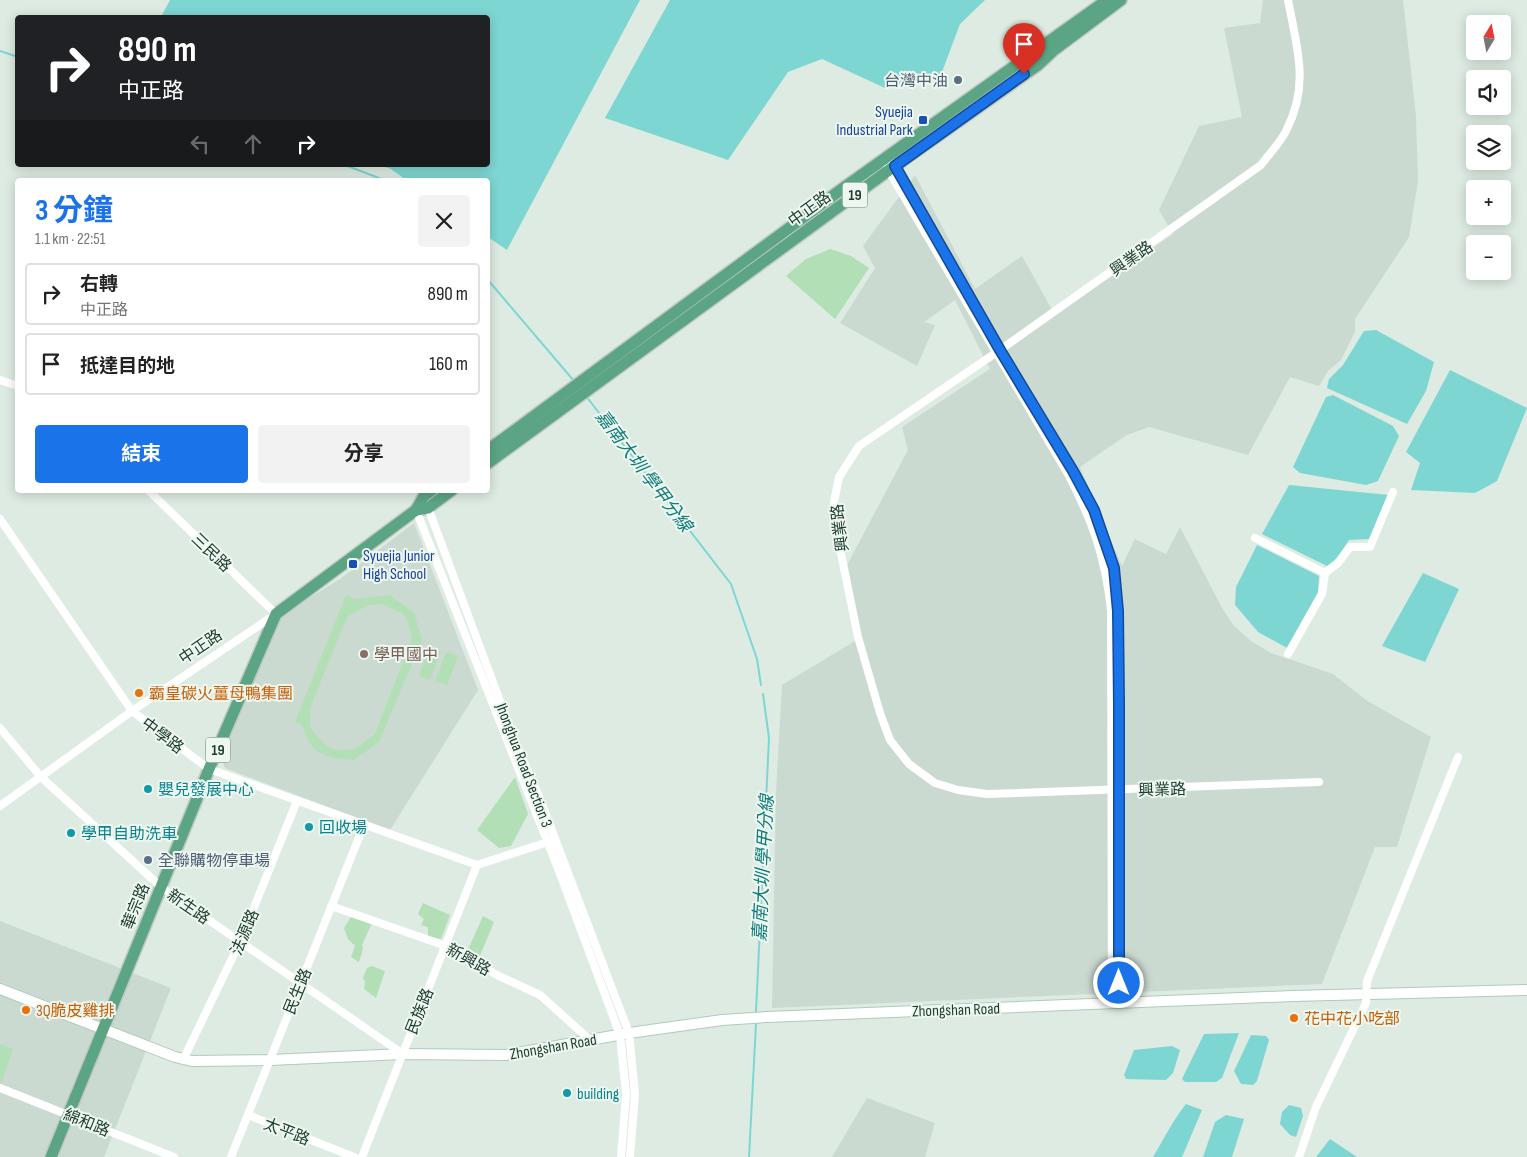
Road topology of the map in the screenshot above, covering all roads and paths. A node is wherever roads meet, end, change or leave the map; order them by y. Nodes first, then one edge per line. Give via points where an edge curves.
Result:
1 (1106, 0) edge
2 (1121, 0) edge
3 (1288, 0) edge
4 (962, 103) junction
5 (969, 113) junction
6 (888, 163) junction
7 (998, 352) junction
8 (0, 380) edge
9 (15, 385) edge
10 (579, 390) junction
11 (490, 449) edge
12 (490, 462) edge
13 (1393, 492) dead end
14 (151, 493) edge
15 (428, 493) edge
16 (448, 493) edge
17 (428, 508) junction
18 (416, 510) junction
19 (0, 518) edge
20 (1255, 538) dead end
21 (1324, 573) junction
22 (276, 614) junction
23 (1288, 654) dead end
24 (132, 711) junction
25 (0, 728) edge
26 (1458, 757) dead end
27 (210, 769) junction
28 (41, 777) junction
29 (1319, 782) dead end
30 (1114, 791) junction
31 (297, 801) junction
32 (0, 806) edge
33 (364, 825) junction
34 (550, 841) junction
35 (477, 865) junction
36 (161, 887) junction
37 (331, 906) junction
38 (240, 942) junction
39 (446, 946) junction
40 (300, 983) junction
41 (0, 989) edge
42 (1527, 990) edge
43 (1367, 996) junction
44 (1115, 1003) junction
45 (103, 1029) junction
46 (624, 1034) junction
47 (590, 1040) junction
48 (402, 1054) junction
49 (183, 1060) junction
50 (270, 1060) junction
51 (0, 1088) edge
52 (68, 1115) junction
53 (248, 1115) junction
54 (51, 1157) edge
55 (174, 1157) edge
56 (231, 1157) edge
57 (354, 1157) edge
58 (362, 1157) edge
59 (621, 1157) edge
60 (630, 1157) edge
61 (1299, 1157) edge

1 - 4 main road, 中正路 / 19
2 - 5 main road, 中正路 / 19 via 1038,65
3 - 7 street, 興業路 via 1301,71 1298,98 1286,131 1261,165
4 - 5 main road
4 - 6 main road, 中正路 / 19
5 - 6 main road, 中正路 / 19
6 - 7 street
6 - 10 main road, 中正路 / 19
7 - 30 street via 1088,513 1107,571 1111,610
7 - 30 street, 興業路 via 859,446 839,476 834,502 835,524 858,637 890,740 909,764 935,783 987,794
8 - 9 street
10 - 11 main road, 中正路 / 19
10 - 12 main road, 中正路 / 19
13 - 21 street via 1370,547 1350,546 1338,563
14 - 22 street, 三民路
15 - 17 street, Jhonghua Road Section 3
15 - 18 main road
16 - 17 main road
17 - 18 main road
17 - 34 street, Jhonghua Road Section 3
18 - 22 main road, 中正路
18 - 34 street, Jhonghua Road Section 3
19 - 24 street, 中學路
20 - 21 street
21 - 23 street via 1322,594
22 - 24 street, 中正路
22 - 27 main road, 華宗路 / 19
24 - 27 street, 中學路
24 - 28 street, 中正路
25 - 28 street, 新生路
26 - 43 street via 1367,981
27 - 31 street, 中學路
27 - 36 main road, 華宗路 / 19
28 - 32 street, 中正路
28 - 36 street, 新生路
29 - 30 street, 興業路
30 - 44 street
31 - 33 street, 中學路
31 - 38 street, 法源路
33 - 35 street, 中學路
33 - 37 street, 民生路
34 - 35 street
34 - 46 street, Jhonghua Road Section 3
35 - 39 street, 民族路
36 - 38 street, 新生路
36 - 45 main road, 華宗路 / 19
37 - 39 street, 新興路
37 - 40 street, 民生路
38 - 40 street, 新生路
38 - 49 street, 法源路
39 - 47 street, 新興路 via 498,976 540,995
39 - 48 street, 民族路
40 - 48 street, 新生路
40 - 50 street, 民生路
41 - 45 main road, Zhongshan Road
42 - 43 main road, Zhongshan Road
43 - 44 main road, Zhongshan Road
43 - 61 street via 1316,1106
44 - 46 main road, Zhongshan Road via 767,1017
45 - 49 main road, Zhongshan Road
45 - 52 main road, 華宗路 / 19
46 - 47 main road, Zhongshan Road
46 - 59 street via 626,1094
46 - 60 street via 635,1094
47 - 48 main road, Zhongshan Road via 506,1055
48 - 50 main road, Zhongshan Road
48 - 58 street, 民族路
49 - 50 main road, Zhongshan Road
50 - 53 street, 民生路
51 - 52 street, 綿和路
52 - 54 main road, 華宗路 / 19
52 - 55 street, 綿和路
53 - 56 street, 民生路
53 - 57 street, 太平路

